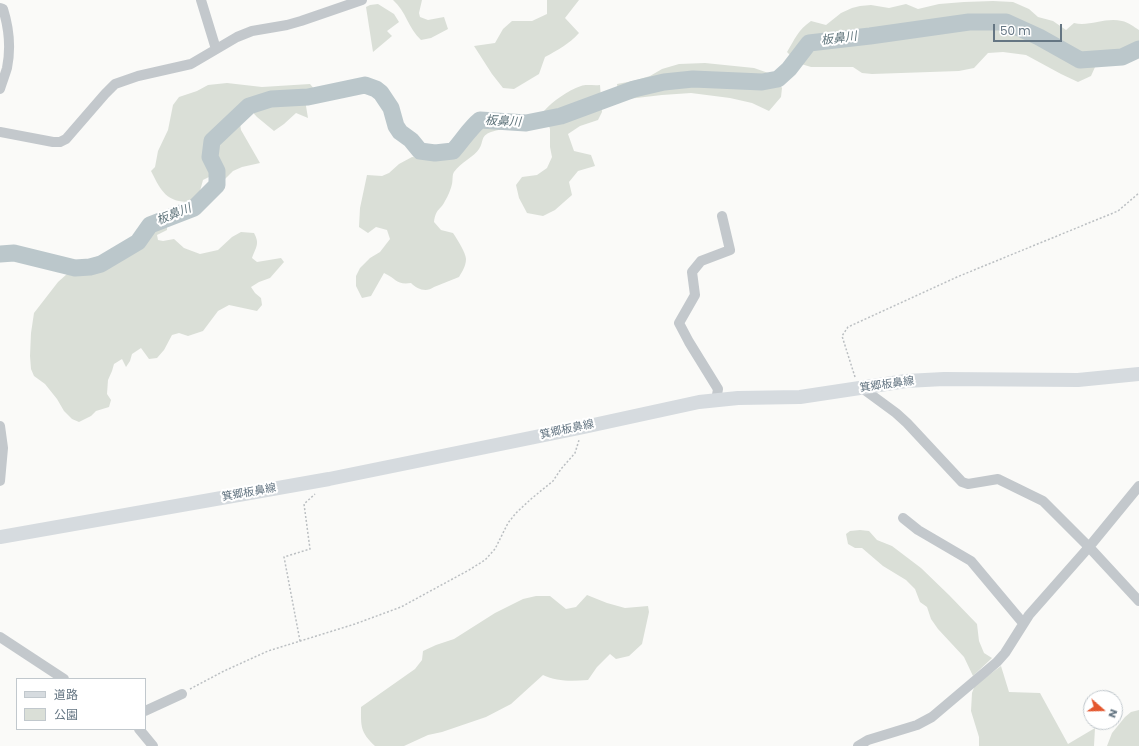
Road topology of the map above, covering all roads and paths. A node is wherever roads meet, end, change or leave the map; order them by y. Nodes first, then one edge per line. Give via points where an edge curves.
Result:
1 (201, 0) edge
2 (362, 0) edge
3 (0, 8) edge
4 (216, 49) junction
5 (0, 89) edge
6 (0, 132) edge
7 (1139, 193) edge
8 (722, 216) dead end
9 (1139, 374) edge
10 (860, 389) junction
11 (716, 400) junction
12 (0, 426) edge
13 (584, 427) junction
14 (322, 480) junction
15 (0, 481) edge
16 (1139, 486) edge
17 (903, 518) dead end
18 (0, 537) edge
19 (1089, 547) junction
20 (1139, 601) edge
21 (1023, 623) junction
22 (0, 637) edge
23 (300, 641) junction
24 (62, 678) edge
25 (182, 694) joint
26 (146, 711) edge
27 (140, 730) edge
28 (153, 746) edge
29 (858, 746) edge

1 - 4 street
2 - 4 street via 294,23 252,31
3 - 5 street via 4,9 9,46 7,68
4 - 6 street via 191,64 115,84 66,139 60,142
7 - 10 path via 1118,211 957,277 848,327 842,336
8 - 11 street via 730,250 701,261 692,272 695,295 679,323 718,389
9 - 10 main road, 箕郷板鼻線 via 1078,380 906,381
10 - 11 main road, 箕郷板鼻線 via 800,397
10 - 19 street via 907,423 962,482 968,484 998,479 1043,501
11 - 13 main road, 箕郷板鼻線
12 - 15 street via 3,448
13 - 14 main road, 箕郷板鼻線
13 - 23 path via 571,459 553,481 516,513 505,527 495,549 485,560 401,607
14 - 18 main road, 箕郷板鼻線
14 - 23 path via 320,489 304,504 310,549 284,557
16 - 19 street
17 - 21 street via 918,530 971,561
19 - 20 street
19 - 21 street
21 - 29 street via 997,662 932,717
22 - 24 street
23 - 25 path via 243,662
25 - 26 street
27 - 28 street

